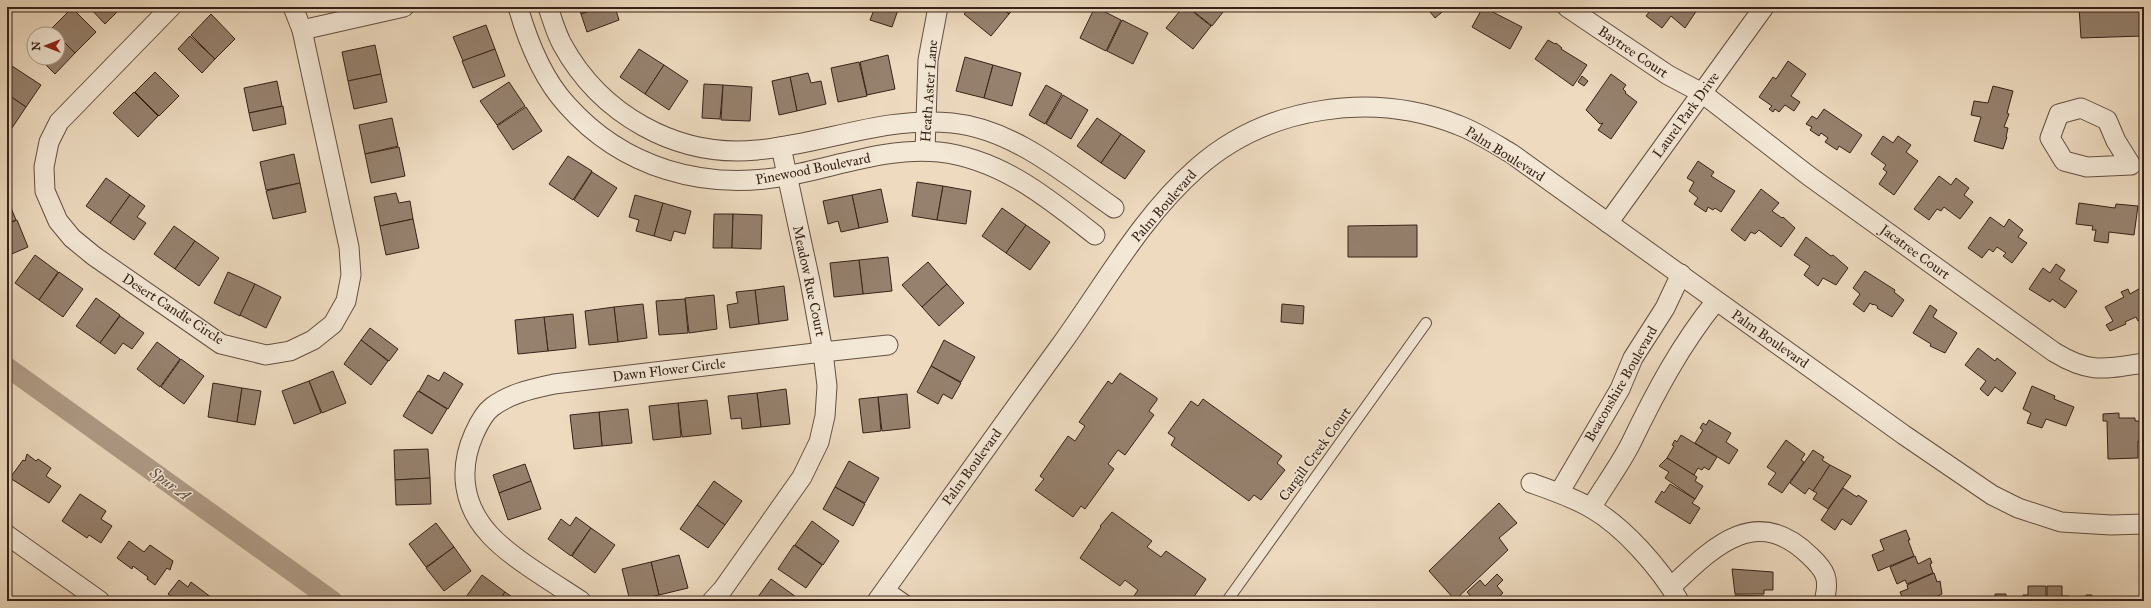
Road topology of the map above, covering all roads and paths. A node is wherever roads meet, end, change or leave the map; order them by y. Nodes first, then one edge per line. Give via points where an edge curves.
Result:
1 (170, 7) edge
2 (293, 7) edge
3 (404, 7) edge
4 (518, 7) edge
5 (548, 7) edge
6 (938, 7) edge
7 (1567, 7) edge
8 (1764, 7) edge
9 (302, 30) junction
10 (1702, 93) junction
11 (926, 121) junction
12 (781, 147) junction
13 (924, 151) junction
14 (1063, 172) junction
15 (786, 176) junction
16 (1047, 198) junction
17 (1114, 208) dead end
18 (1608, 223) junction
19 (1095, 235) dead end
20 (1681, 274) junction
21 (1716, 301) junction
22 (1426, 323) dead end
23 (888, 345) dead end
24 (823, 352) junction
25 (2144, 363) edge
26 (1531, 483) dead end
27 (1559, 493) junction
28 (1591, 508) junction
29 (2144, 524) edge
30 (7, 535) edge
31 (882, 594) edge
32 (1675, 594) edge
33 (100, 601) edge
34 (581, 601) edge
35 (712, 601) edge
36 (907, 601) edge
37 (1227, 601) edge
38 (1824, 601) edge

1 - 9 street, Desert Candle Circle via 59,122 49,142 44,168 45,191 58,221 72,238 94,256 221,344 266,355 290,350 313,340 333,324 346,301 351,275 349,247
2 - 9 street, Desert Candle Circle
3 - 9 street
4 - 15 street, Pinewood Boulevard via 533,52 551,84 566,104 589,127 620,149 670,171 705,180 751,181
5 - 12 street, Pinewood Boulevard via 562,44 587,81 611,105 639,125 662,136 712,149 755,150
6 - 11 street, Heath Aster Lane via 928,60
7 - 10 street, Baytree Court via 1668,75
8 - 10 street, Laurel Park Drive
10 - 18 street, Laurel Park Drive
10 - 25 street, Jacatree Court via 1809,176 2072,363 2099,370
11 - 12 street, Pinewood Boulevard via 891,123
11 - 13 street, Heath Aster Lane
11 - 14 street, Pinewood Boulevard via 961,124 1000,136
12 - 15 street, Meadow Rue Court
13 - 15 street, Pinewood Boulevard via 890,154
13 - 16 street, Pinewood Boulevard via 968,158 998,168 1025,182
14 - 16 street
14 - 17 street, Pinewood Boulevard
15 - 24 street, Meadow Rue Court
16 - 19 street, Pinewood Boulevard
18 - 20 street, Palm Boulevard
18 - 31 street, Palm Boulevard via 1499,146 1458,124 1434,117 1384,107 1350,106 1276,122 1236,141 1197,168 1143,228
20 - 21 street, Palm Boulevard
20 - 27 street, Beaconshire Boulevard via 1665,308 1633,358 1620,390
21 - 28 street via 1693,329 1641,418 1631,444
21 - 29 street, Palm Boulevard via 1992,495 2018,508 2061,522
22 - 37 lane, Cargill Creek Court
23 - 24 street, Meadow Rue Court
24 - 34 street, Dawn Flower Circle via 554,384 512,395 491,408 478,425 466,453 464,474 467,495 475,517 490,536 506,550
24 - 35 street via 827,386 825,416 819,442 802,477
26 - 27 street
27 - 28 street
28 - 32 street via 1634,544
30 - 33 street
31 - 36 lane
32 - 38 street via 1695,564 1737,535 1763,530 1784,536 1823,568 1828,586

